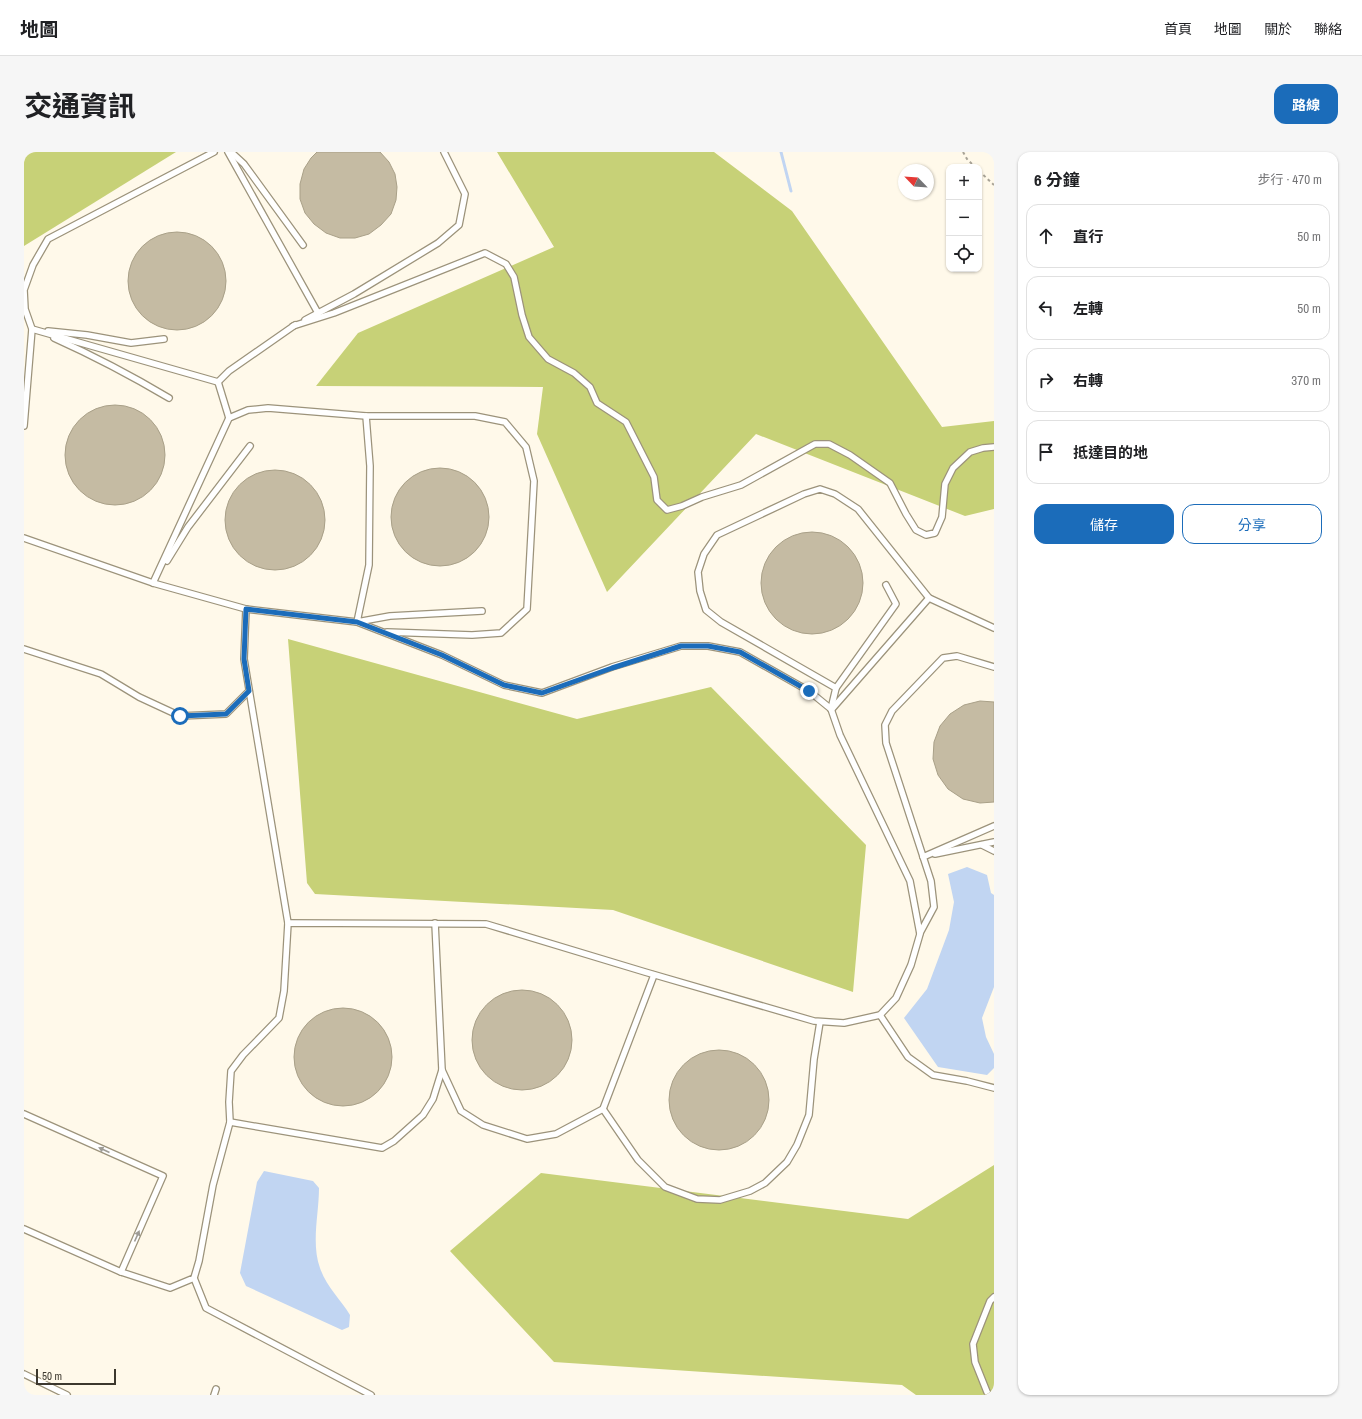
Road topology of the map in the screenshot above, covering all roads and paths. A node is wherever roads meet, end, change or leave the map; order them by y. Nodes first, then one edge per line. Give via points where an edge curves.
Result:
1 (214, 152) edge
2 (230, 152) edge
3 (444, 152) edge
4 (963, 152) edge
5 (972, 164) edge
6 (982, 173) edge
7 (994, 185) edge
8 (303, 246) dead end
9 (24, 290) edge
10 (318, 313) junction
11 (293, 326) junction
12 (32, 329) junction
13 (164, 339) dead end
14 (218, 382) junction
15 (169, 398) dead end
16 (366, 416) junction
17 (229, 418) junction
18 (24, 426) edge
19 (250, 446) dead end
20 (994, 447) edge
21 (24, 538) edge
22 (153, 583) junction
23 (886, 585) dead end
24 (929, 598) junction
25 (246, 609) junction
26 (482, 611) dead end
27 (357, 622) junction
28 (994, 628) edge
29 (382, 632) junction
30 (24, 649) edge
31 (994, 667) edge
32 (836, 688) junction
33 (249, 691) junction
34 (831, 709) junction
35 (994, 826) edge
36 (994, 842) edge
37 (982, 845) junction
38 (994, 851) edge
39 (288, 923) junction
40 (435, 923) junction
41 (920, 934) junction
42 (654, 975) junction
43 (880, 1015) junction
44 (820, 1022) junction
45 (442, 1070) junction
46 (994, 1088) edge
47 (603, 1108) junction
48 (24, 1114) edge
49 (230, 1122) junction
50 (24, 1229) edge
51 (121, 1272) junction
52 (194, 1278) junction
53 (994, 1297) edge
54 (24, 1374) edge
55 (216, 1389) dead end
56 (67, 1395) edge
57 (214, 1395) edge
58 (371, 1395) edge
59 (989, 1395) edge

1 - 9 lane via 48,239 33,265
2 - 8 lane via 244,164
2 - 10 lane
3 - 10 lane via 465,194 459,225 438,243
4 - 5 path
6 - 7 path
9 - 12 lane via 25,309
10 - 11 lane
11 - 14 lane via 229,371
11 - 20 lane via 334,313 486,253 506,264 514,277 529,337 548,359 574,373 590,387 596,403 626,422 654,477 657,500 667,510 741,485 815,444 829,444 850,454 890,483 916,530 926,535 935,533 942,517 945,484 953,468 970,452
12 - 13 lane via 131,343
12 - 14 lane
12 - 15 lane via 90,354
12 - 18 lane
14 - 17 lane
16 - 17 lane via 268,408 248,410
16 - 27 lane via 370,466 369,565
16 - 29 lane via 475,416 505,422 526,447 534,481 527,609 501,633 472,635
17 - 22 lane
19 - 22 lane via 188,527
21 - 22 lane
22 - 25 lane
23 - 32 lane via 896,604
24 - 28 lane
24 - 32 lane via 858,509 835,494 820,489 717,535 704,554 698,572 706,610 721,622
24 - 34 lane
25 - 27 lane
25 - 33 lane via 244,659
26 - 27 lane via 390,616
27 - 29 lane
29 - 34 lane via 442,655 504,685 542,693 681,646 708,646 740,652 809,691
30 - 33 lane via 101,674 139,697 180,716 226,714
31 - 41 lane via 957,656 943,658 892,711 885,725 886,743 931,881 934,907
32 - 34 lane
33 - 39 lane
34 - 41 lane via 840,735 910,881
35 - 37 lane via 923,857
36 - 37 lane
37 - 38 lane
39 - 40 lane
39 - 49 lane via 284,991 279,1018 243,1055 231,1072
40 - 42 lane via 486,924
40 - 45 lane
41 - 43 lane via 911,965 896,998
42 - 44 lane
42 - 47 lane
43 - 44 lane via 844,1023
43 - 46 lane via 908,1057 933,1075
44 - 47 lane via 808,1115 798,1145 787,1162 765,1183 750,1191 720,1200 697,1199 665,1187 638,1160
45 - 47 lane via 461,1111 483,1125 527,1139 556,1134
45 - 49 lane via 433,1099 423,1115 394,1141 382,1148
51 -> 48 lane via 163,1176
49 - 52 lane via 212,1185
50 - 51 lane
51 - 52 lane via 170,1288
52 - 58 lane via 206,1308
53 - 59 lane via 990,1301 973,1344 975,1362
54 - 56 lane
55 - 57 lane

